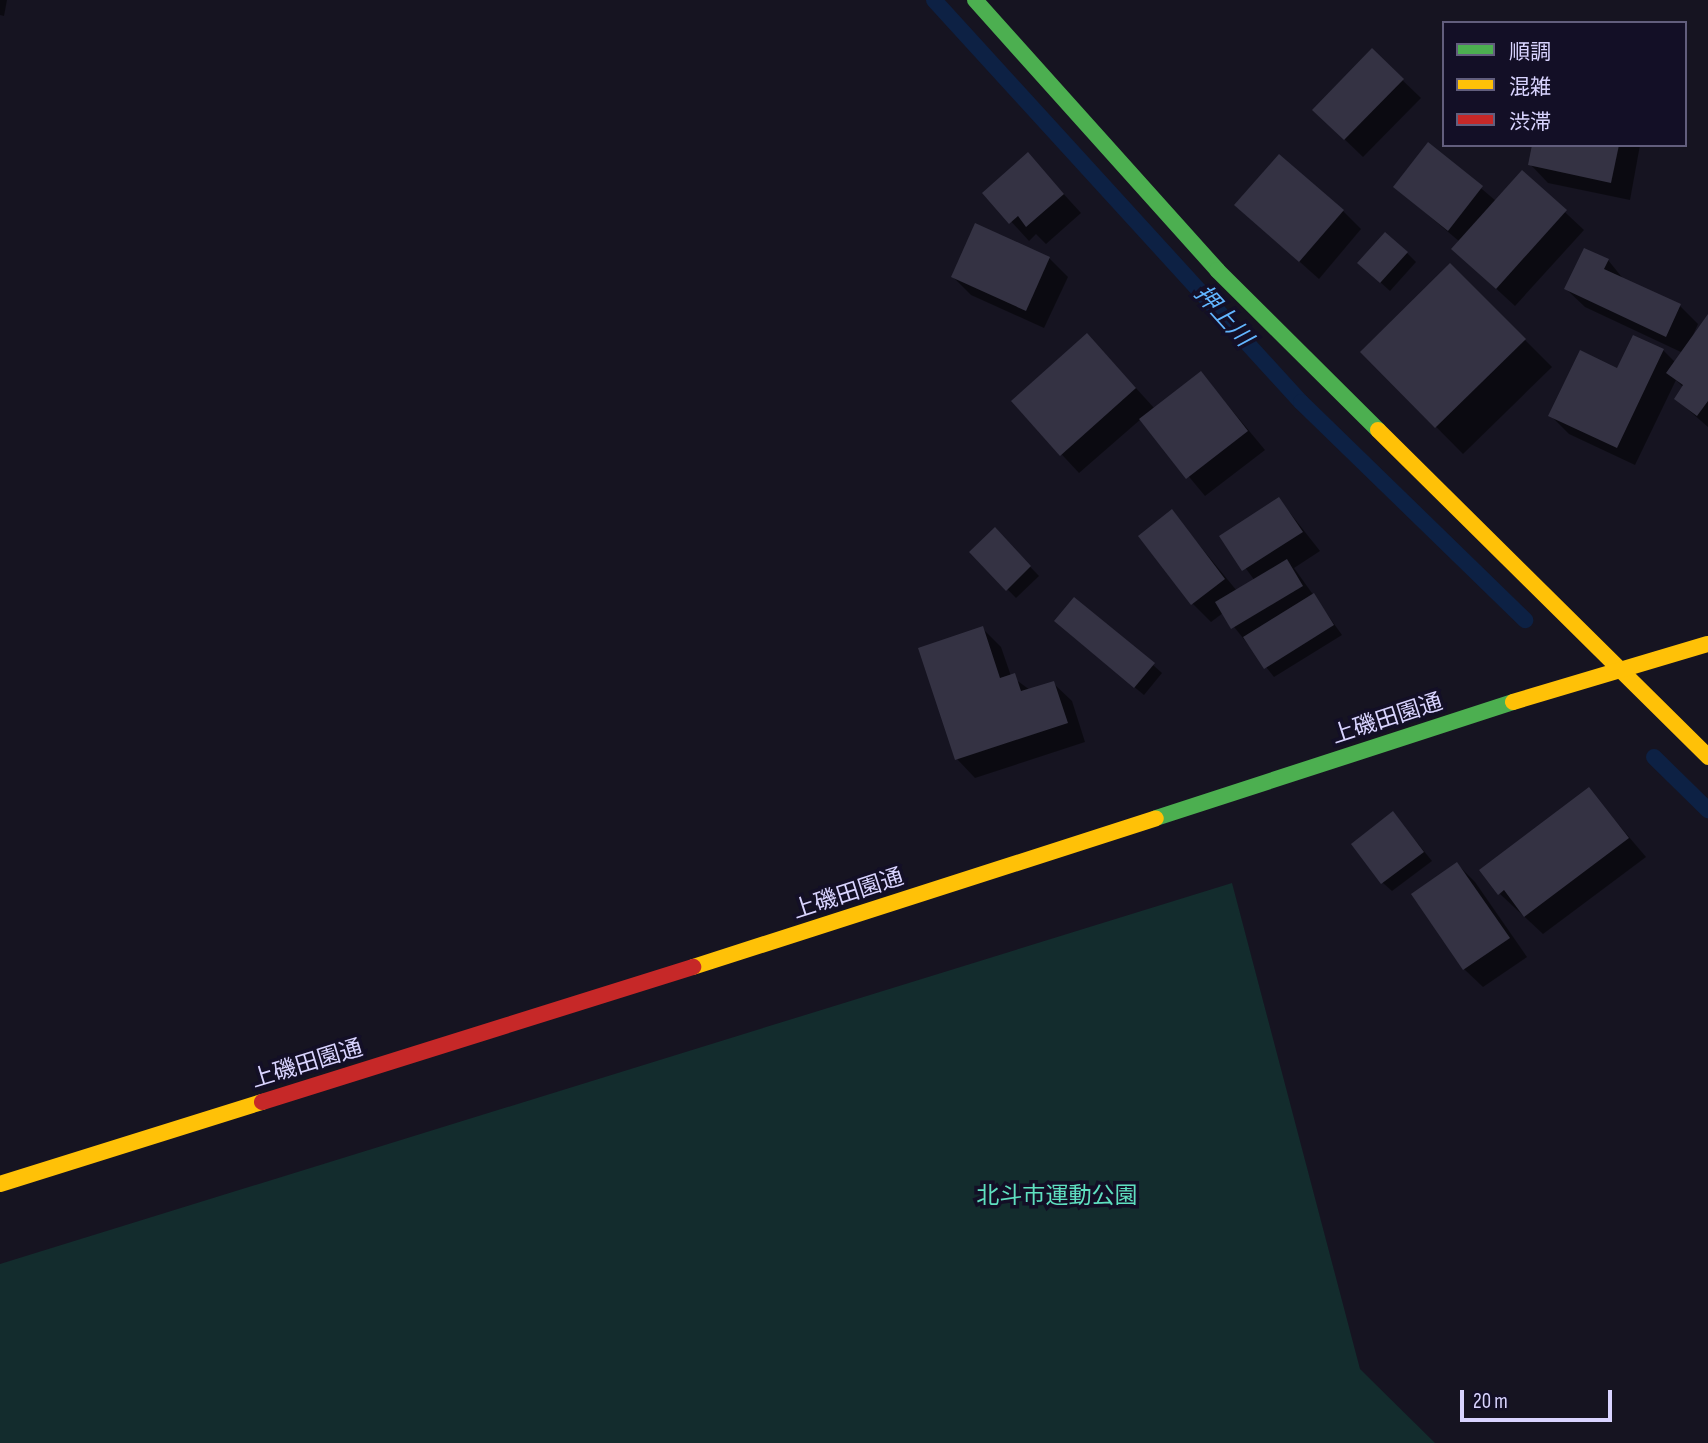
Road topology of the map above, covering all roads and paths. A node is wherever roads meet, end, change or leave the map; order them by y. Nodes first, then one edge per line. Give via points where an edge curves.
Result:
1 (975, 0) edge
2 (1708, 644) edge
3 (1623, 670) junction
4 (1708, 757) edge
5 (0, 1184) edge

1 - 3 street via 1217,270
2 - 3 street, 上磯田園通
3 - 4 street
3 - 5 street, 上磯田園通

